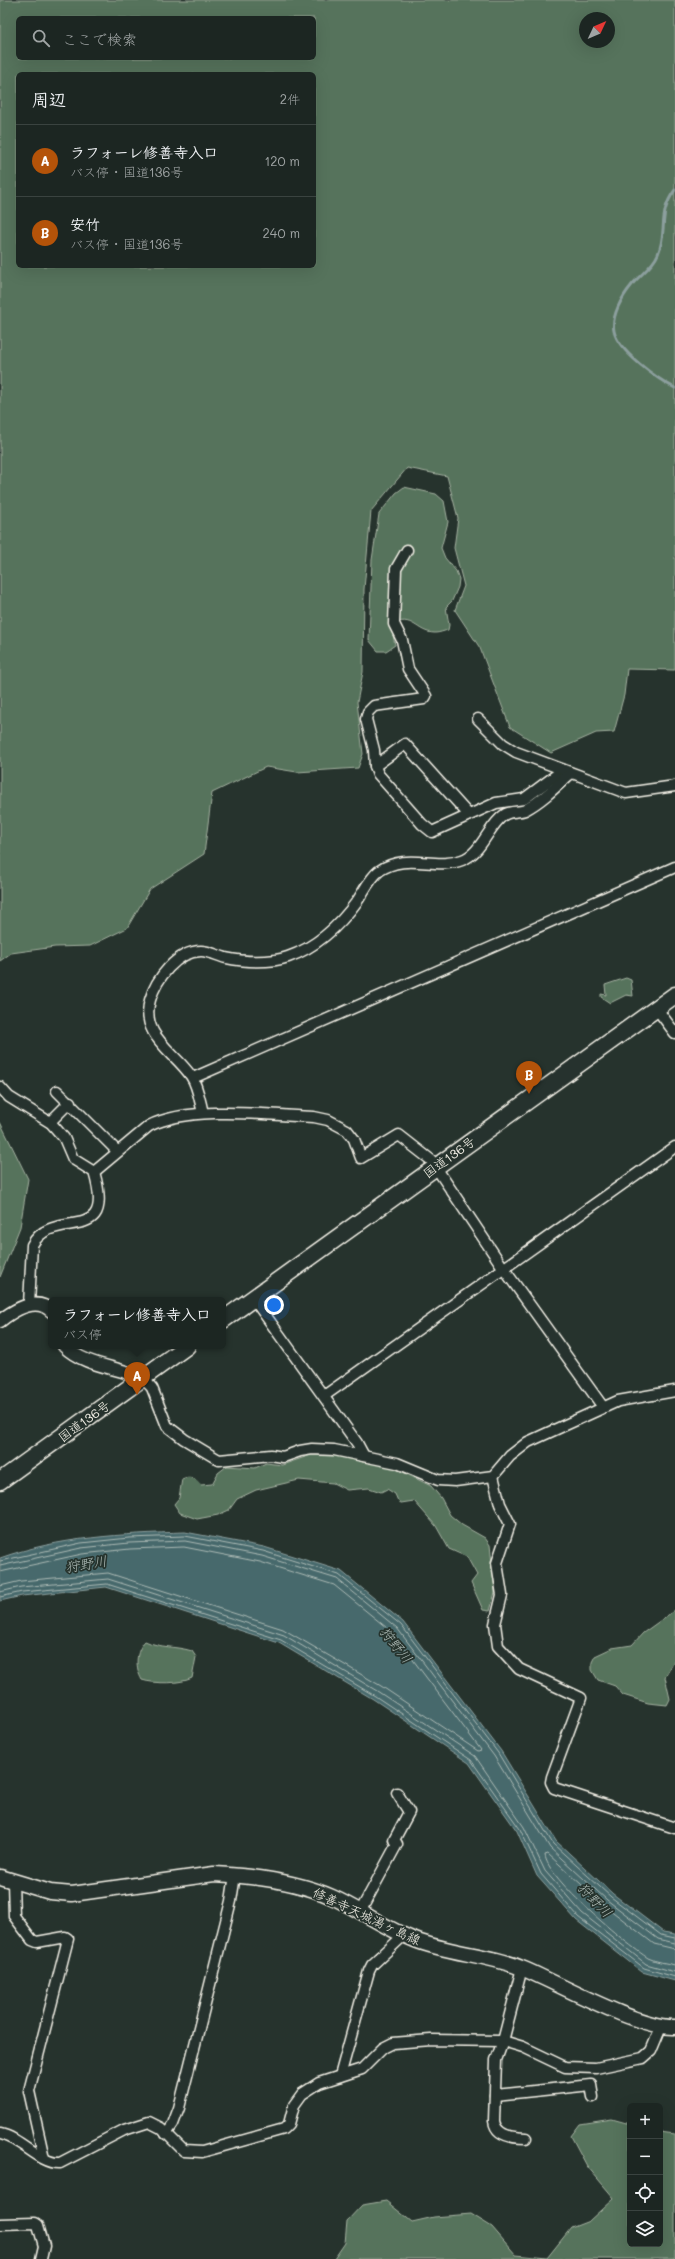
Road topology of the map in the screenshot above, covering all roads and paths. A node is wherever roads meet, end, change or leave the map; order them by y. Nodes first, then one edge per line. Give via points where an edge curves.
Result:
1 (407, 550) dead end
2 (478, 719) dead end
3 (374, 766) junction
4 (567, 772) junction
5 (675, 786) edge
6 (468, 814) junction
7 (675, 867) edge
8 (675, 995) edge
9 (657, 1009) junction
10 (675, 1033) edge
11 (193, 1078) junction
12 (0, 1087) edge
13 (57, 1091) dead end
14 (70, 1102) junction
15 (203, 1114) junction
16 (50, 1122) junction
17 (675, 1147) edge
18 (117, 1151) junction
19 (434, 1167) junction
20 (94, 1172) junction
21 (504, 1269) junction
22 (252, 1298) junction
23 (29, 1305) junction
24 (48, 1309) edge
25 (226, 1318) edge
26 (0, 1321) edge
27 (67, 1349) edge
28 (183, 1349) edge
29 (142, 1378) junction
30 (675, 1391) edge
31 (324, 1396) junction
32 (603, 1407) junction
33 (364, 1456) junction
34 (492, 1476) junction
35 (0, 1481) edge
36 (397, 1793) dead end
37 (675, 1828) edge
38 (235, 1875) junction
39 (7, 1879) edge
40 (360, 1912) junction
41 (404, 1935) junction
42 (522, 1968) junction
43 (668, 2027) edge
44 (503, 2041) junction
45 (340, 2076) junction
46 (495, 2095) junction
47 (593, 2097) dead end
48 (0, 2134) edge
49 (166, 2134) junction
50 (526, 2138) dead end
51 (44, 2158) junction
52 (0, 2224) edge
53 (41, 2259) edge

1 - 3 street via 396,570 394,624 402,640 408,669 426,696 424,699 374,706 369,709 366,719 374,750
2 - 4 street via 503,744 516,752
3 - 6 street via 429,831 437,831
3 - 6 street via 405,744
4 - 5 street via 626,793
4 - 6 street via 524,799 496,803
4 - 11 street via 528,809 504,815 464,859 449,862 410,861 378,872 331,931 298,953 282,959 235,959 202,951 183,957 170,966 157,984 150,1001 148,1013 151,1029 158,1042
7 - 11 street
8 - 9 highway, 国道136号
9 - 10 street
9 - 19 highway, 国道136号
11 - 15 street
12 - 16 street via 9,1097
13 - 14 street
14 - 16 street
14 - 18 street
15 - 18 street via 157,1122
15 - 19 street via 314,1117 328,1120 351,1134 361,1158 399,1135 429,1158
16 - 20 street via 64,1138 73,1159
17 - 21 street
18 - 20 street
19 - 21 street
19 - 22 highway, 国道136号
20 - 23 street via 100,1198 96,1214 84,1221 55,1228 40,1235 32,1245
21 - 31 street
21 - 32 street
22 - 25 highway, 国道136号
22 - 31 street
23 - 24 street via 39,1304
23 - 26 street
27 - 29 street via 84,1359
28 - 29 highway, 国道136号
29 - 33 street via 152,1388 167,1426 219,1460 283,1456 312,1450 334,1450
29 - 35 highway, 国道136号
30 - 32 street via 622,1400
31 - 33 street
32 - 34 street via 528,1442
33 - 34 street via 397,1463 442,1480
34 - 37 street via 500,1504 510,1524 497,1563 502,1595 495,1624 498,1646 519,1669 581,1698 552,1777 554,1788
36 - 40 street via 409,1812 394,1840 397,1844
38 - 39 main road, 修善寺天城湯ヶ島線 via 214,1874 72,1894 50,1892
38 - 40 main road, 修善寺天城湯ヶ島線 via 303,1886 333,1897
38 - 49 street via 224,1930 178,2108 173,2124
39 - 51 street via 14,1916 32,1940 37,1942 65,1937 68,1939 29,2091
40 - 41 main road, 修善寺天城湯ヶ島線
41 - 42 main road, 修善寺天城湯ヶ島線 via 434,1946
41 - 45 street via 372,1965 369,1971
42 - 43 main road, 修善寺天城湯ヶ島線 via 626,2015
42 - 44 street
43 - 44 street via 643,2058 596,2068 565,2067 523,2047
44 - 45 street via 431,2040 392,2043 383,2048 362,2069
44 - 46 street via 496,2060
45 - 49 street via 319,2083 302,2094 294,2105 288,2124 280,2130 197,2153 184,2151
46 - 47 street via 591,2085
46 - 50 street via 495,2127 502,2134
48 - 51 street via 19,2141
49 - 51 street via 154,2123 144,2123 60,2163
52 - 53 street via 38,2225 44,2246

